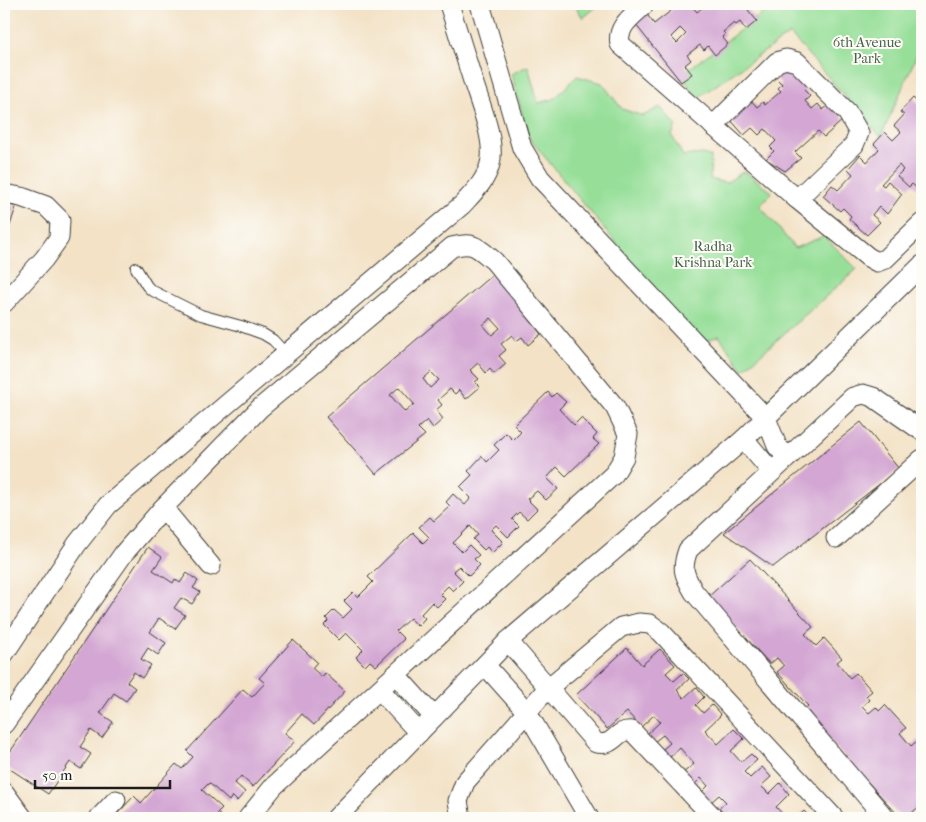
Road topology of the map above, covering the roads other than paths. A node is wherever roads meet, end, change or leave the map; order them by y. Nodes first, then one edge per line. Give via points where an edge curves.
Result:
1 (449, 4) edge
2 (480, 4) edge
3 (646, 4) edge
4 (713, 126) junction
5 (4, 194) edge
6 (797, 199) junction
7 (922, 223) edge
8 (922, 266) edge
9 (136, 268) dead end
10 (4, 304) edge
11 (286, 354) junction
12 (766, 418) junction
13 (922, 431) edge
14 (744, 439) junction
15 (787, 457) junction
16 (922, 459) edge
17 (771, 471) junction
18 (163, 508) junction
19 (836, 538) dead end
20 (212, 566) dead end
21 (508, 641) junction
22 (4, 654) edge
23 (484, 665) junction
24 (396, 675) junction
25 (548, 688) junction
26 (380, 690) junction
27 (527, 712) junction
28 (434, 717) junction
29 (4, 724) edge
30 (419, 733) junction
31 (4, 792) edge
32 (116, 800) dead end
33 (23, 818) edge
34 (99, 818) edge
35 (248, 818) edge
36 (336, 818) edge
37 (461, 818) edge
38 (589, 818) edge
39 (714, 818) edge
40 (834, 818) edge
41 (885, 818) edge

1 - 11 street via 491,145 487,174 462,205
2 - 12 street via 522,148 540,178
3 - 4 street via 621,28 620,44
4 - 6 street
4 - 6 street via 776,62 786,59 797,62 847,112 859,132 854,145
5 - 10 street via 46,206 60,220 59,238
6 - 7 street via 877,262 885,259
8 - 12 street
9 - 11 lane via 151,290 201,315 263,334
11 - 22 street via 108,505 77,544
12 - 14 street
12 - 15 street via 777,446
13 - 15 street via 873,397 863,394 853,397
14 - 17 street
14 - 21 street
15 - 17 street
16 - 19 street
17 - 41 street via 688,550 683,564 685,576 694,592
18 - 20 street
18 - 24 street via 260,408 452,248 466,243 479,248 494,261 615,407 628,434 624,457 614,474
18 - 29 street via 124,553
21 - 23 street
21 - 25 street
23 - 27 street
23 - 28 street
24 - 26 street
24 - 28 street
25 - 27 street
25 - 39 street via 596,743 605,744 626,730 632,731
25 - 40 street via 621,626 639,622 650,624 662,632
26 - 30 street
26 - 35 street via 274,786
27 - 37 street via 464,782 458,801
27 - 38 street
28 - 30 street
30 - 36 street
31 - 33 street
32 - 34 street

